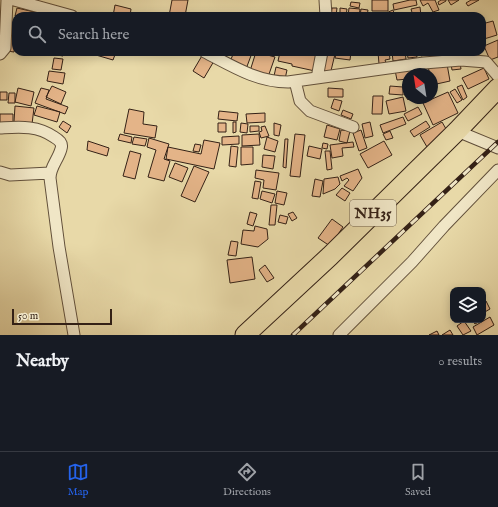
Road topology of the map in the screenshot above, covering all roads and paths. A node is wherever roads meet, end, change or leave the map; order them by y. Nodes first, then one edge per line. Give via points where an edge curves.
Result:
1 (7, 0) edge
2 (14, 0) edge
3 (325, 0) edge
4 (58, 12) edge
5 (326, 12) edge
6 (0, 54) edge
7 (214, 56) edge
8 (321, 56) edge
9 (498, 76) edge
10 (317, 78) junction
11 (295, 81) junction
12 (498, 88) edge
13 (353, 127) dead end
14 (0, 128) edge
15 (457, 131) junction
16 (498, 148) edge
17 (498, 170) edge
18 (0, 172) edge
19 (50, 173) junction
20 (74, 335) edge
21 (245, 335) edge
22 (338, 335) edge

1 - 6 street via 5,48
2 - 4 street
3 - 5 street
7 - 11 street via 252,76 278,82
8 - 10 street
9 - 10 street via 486,62 462,60
10 - 11 street
11 - 13 street via 300,101 310,111
12 - 15 highway, NH35
14 - 19 street via 30,127 59,140 61,149
15 - 16 street
15 - 21 highway, NH35
17 - 22 street via 412,262
18 - 19 street via 10,175
19 - 20 street

